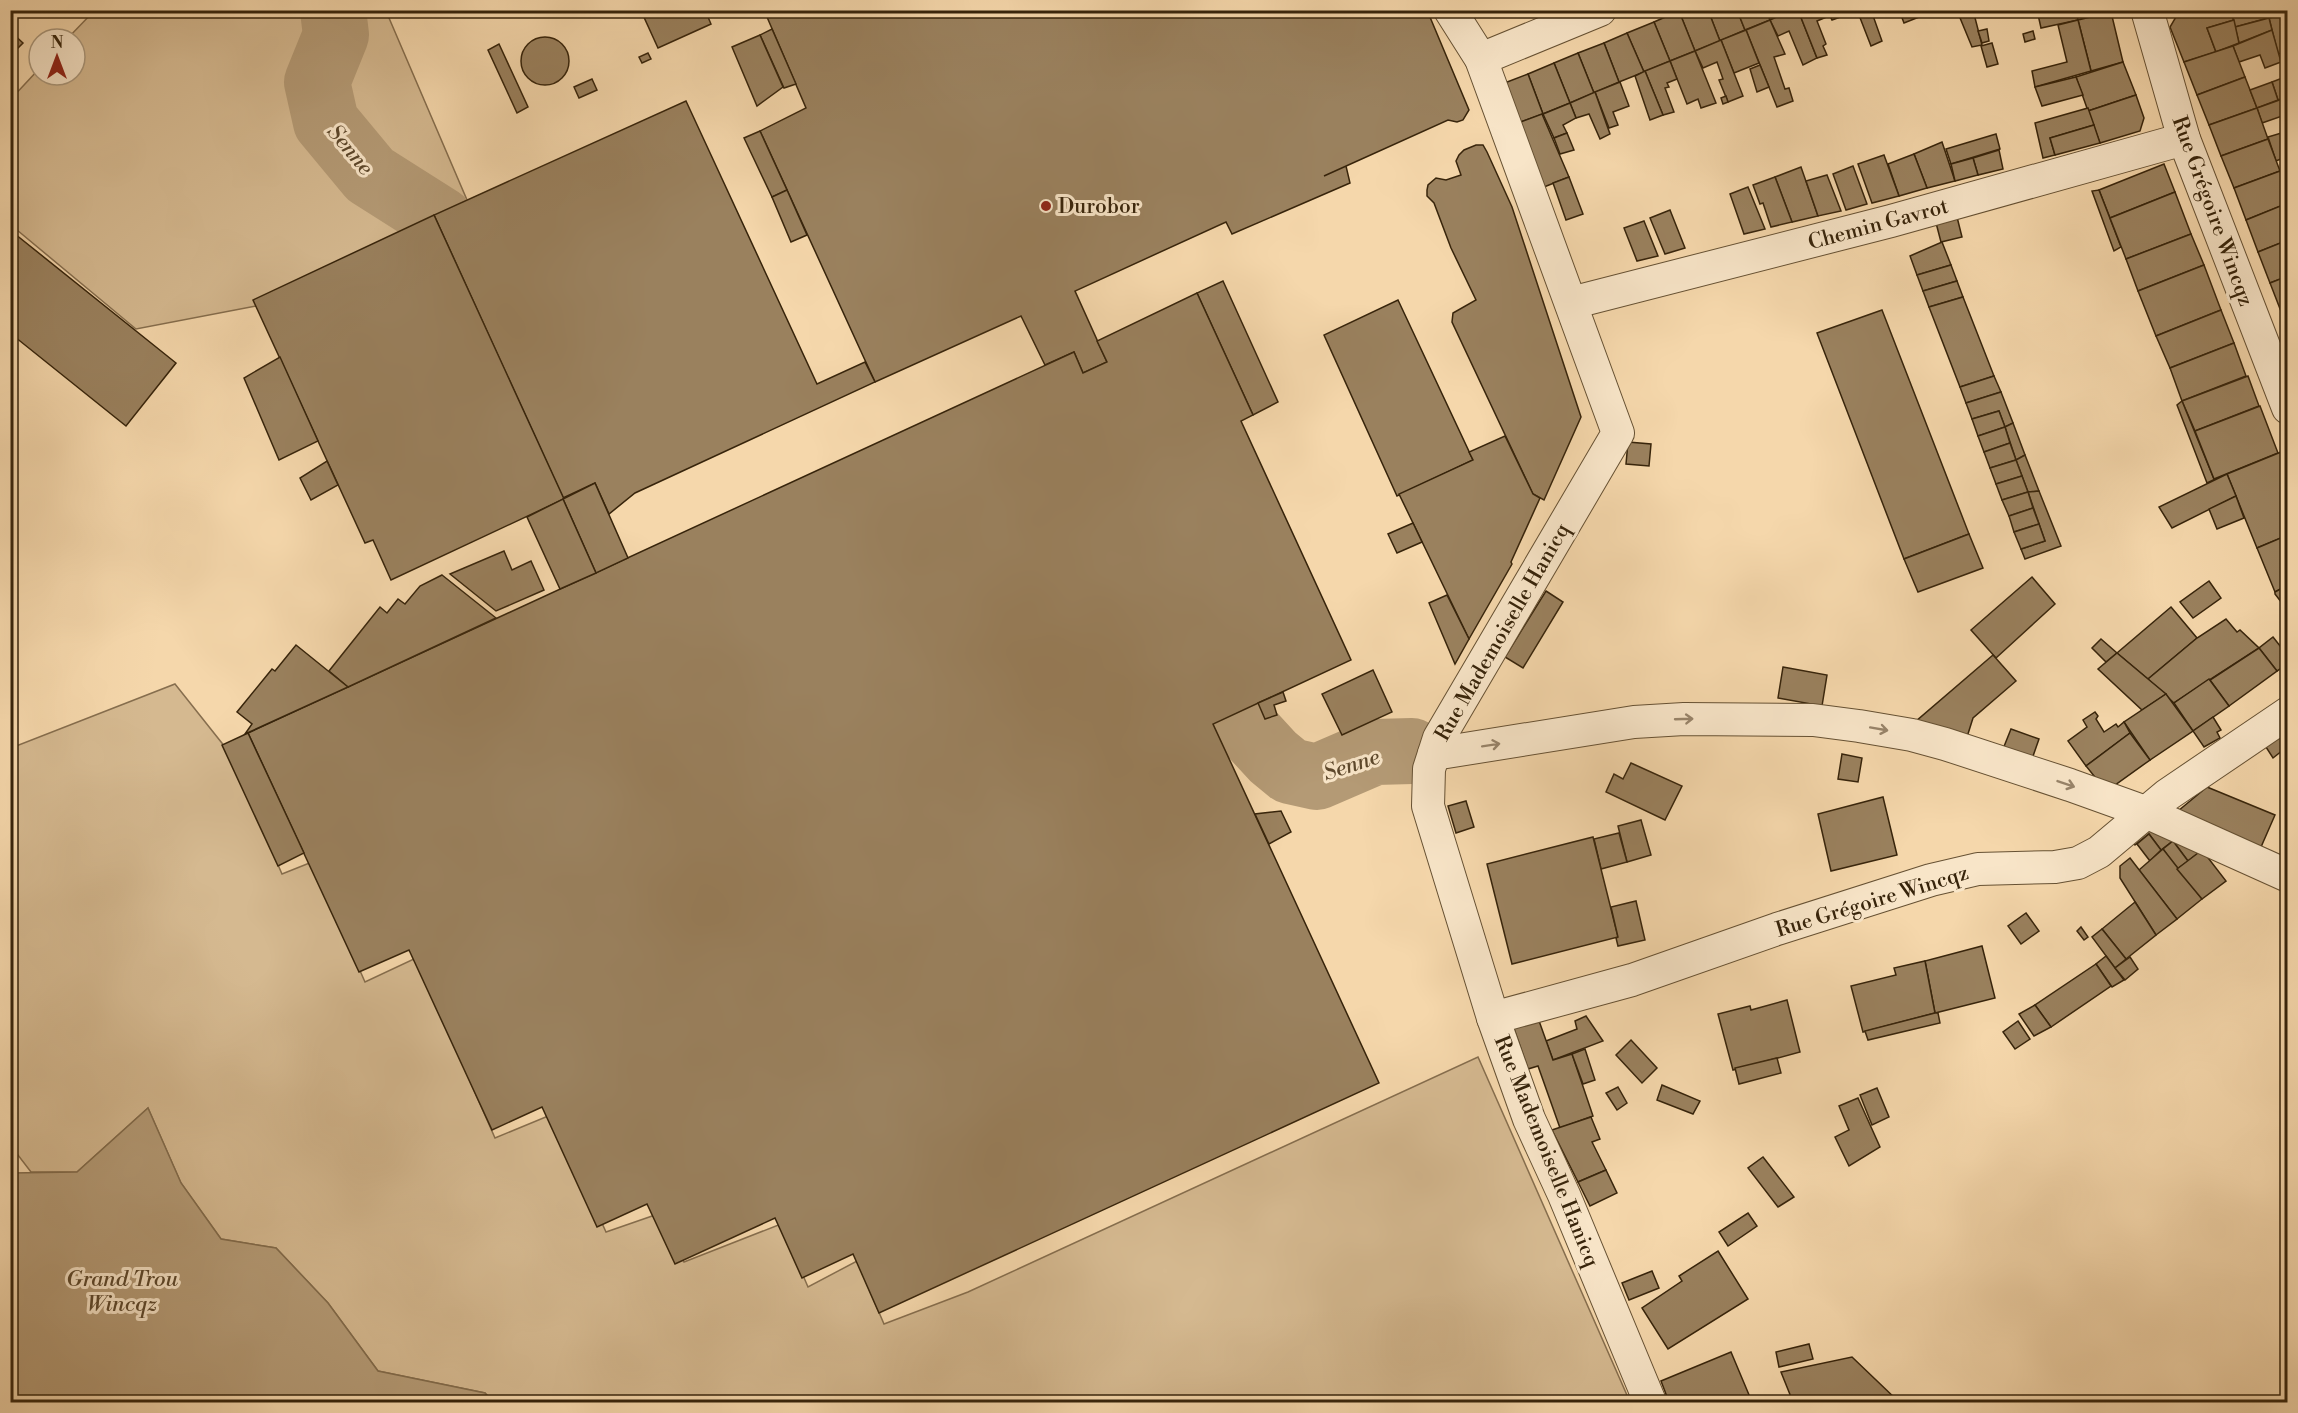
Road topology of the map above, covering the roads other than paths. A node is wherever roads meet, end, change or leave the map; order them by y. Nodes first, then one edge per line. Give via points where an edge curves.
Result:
1 (1450, 10) edge
2 (1600, 10) edge
3 (2147, 10) edge
4 (1481, 59) junction
5 (2184, 139) junction
6 (1571, 303) junction
7 (2288, 408) edge
8 (2288, 713) edge
9 (1434, 754) junction
10 (2148, 813) junction
11 (2288, 876) edge
12 (1493, 1017) junction
13 (1650, 1402) edge

1 - 4 street, Rue Mademoiselle Hanicq
2 - 4 street
3 - 5 street, Rue Grégoire Wincqz
4 - 6 street, Rue Mademoiselle Hanicq
5 - 6 street, Chemin Gavrot via 1891,221
5 - 7 street, Rue Grégoire Wincqz
6 - 9 street, Rue Mademoiselle Hanicq via 1618,433 1454,710
8 - 10 street, Rue Grégoire Wincqz via 2167,795
9 -> 10 street via 1634,722 1813,720 1945,744
9 - 12 street, Rue Mademoiselle Hanicq via 1428,770 1428,806
10 - 11 street
10 - 12 street, Rue Grégoire Wincqz via 2099,852 2078,863 1978,869 1930,880 1632,980
12 - 13 street, Rue Mademoiselle Hanicq via 1529,1119

